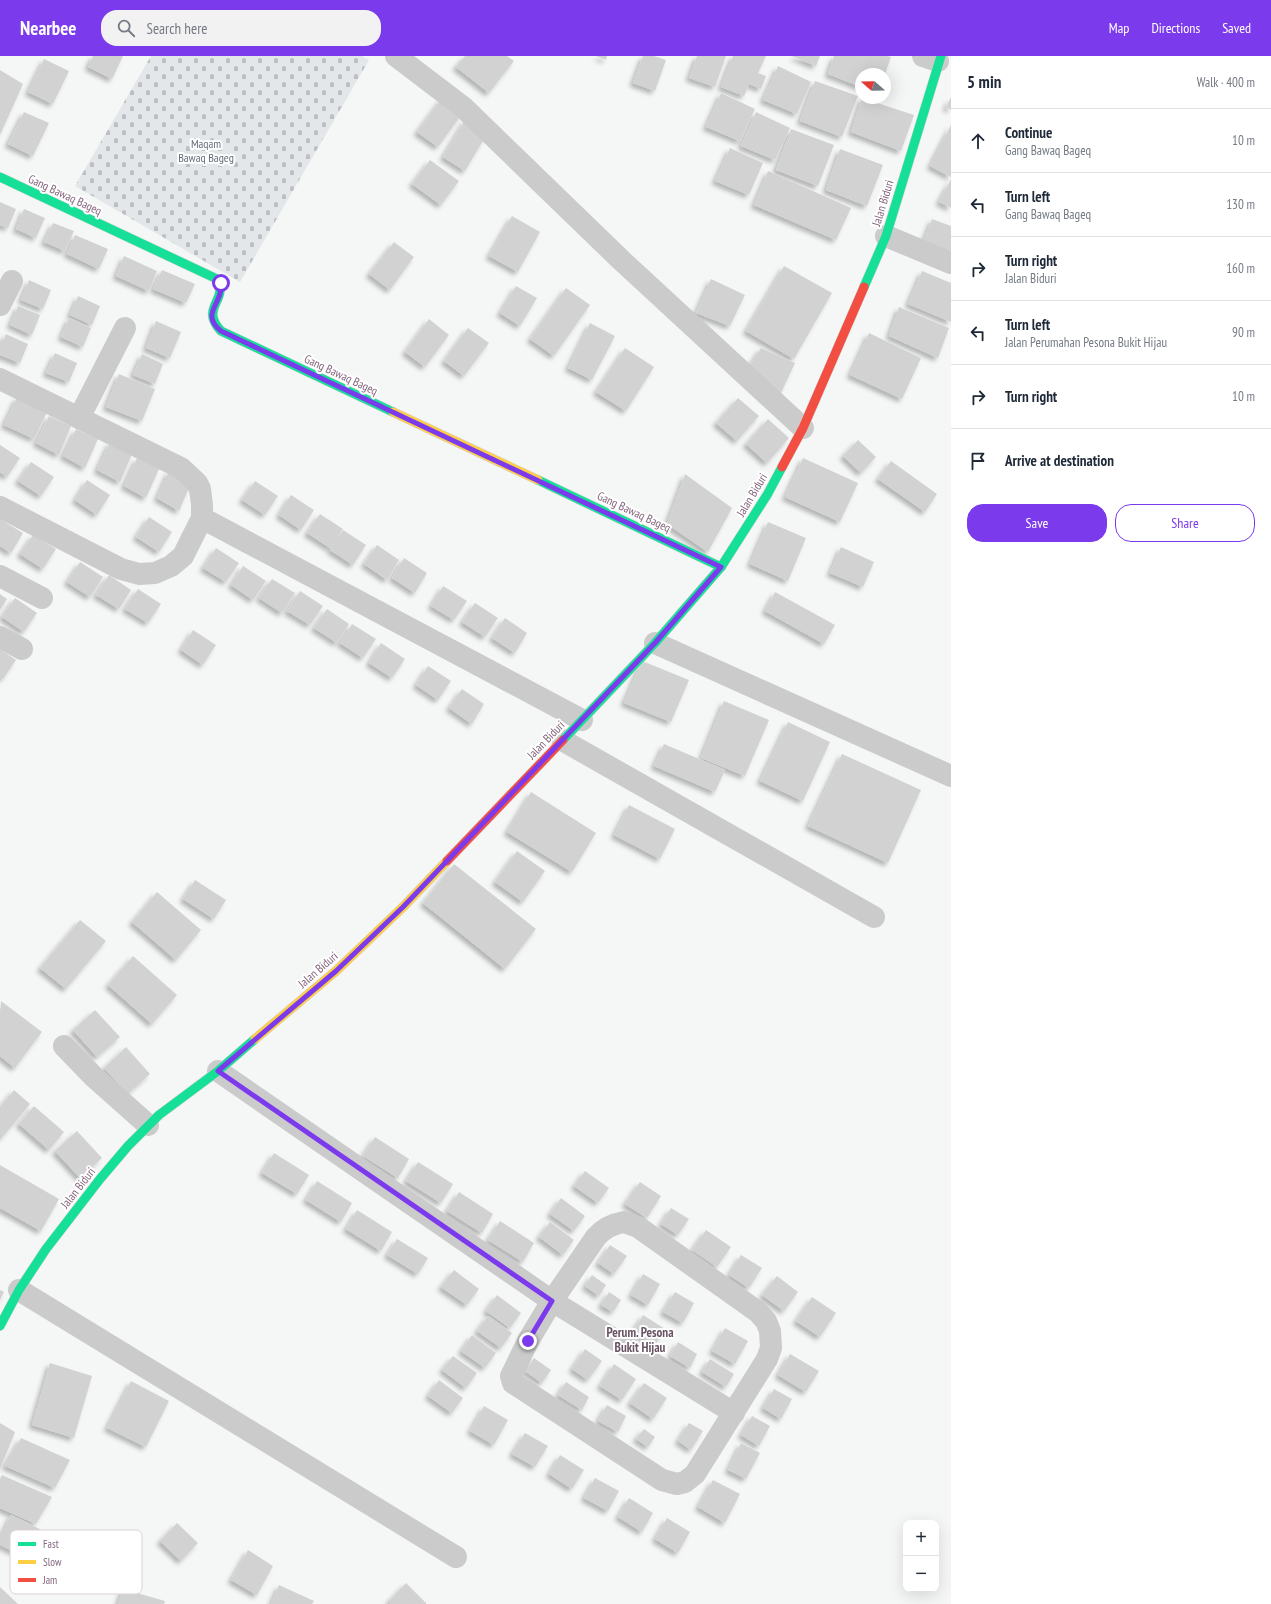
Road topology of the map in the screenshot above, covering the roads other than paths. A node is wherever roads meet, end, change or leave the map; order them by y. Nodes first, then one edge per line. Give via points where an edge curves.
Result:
1 (396, 56) edge
2 (934, 58) edge
3 (0, 177) edge
4 (886, 236) junction
5 (951, 263) edge
6 (12, 281) dead end
7 (0, 305) edge
8 (125, 328) dead end
9 (0, 379) edge
10 (79, 418) junction
11 (804, 428) junction
12 (0, 507) edge
13 (202, 518) junction
14 (721, 567) junction
15 (0, 576) edge
16 (42, 598) dead end
17 (0, 637) edge
18 (655, 643) junction
19 (22, 649) dead end
20 (582, 720) junction
21 (562, 740) junction
22 (951, 776) edge
23 (874, 917) dead end
24 (64, 1046) dead end
25 (218, 1071) junction
26 (148, 1125) junction
27 (18, 1290) junction
28 (552, 1301) junction
29 (0, 1326) edge
30 (734, 1413) junction
31 (456, 1557) dead end

1 - 11 street via 463,107 621,260
2 - 4 street, Jalan Biduri
3 - 14 street, Gang Bawaq Bageq via 217,279 222,290 212,309 211,318 221,331
4 - 5 street
4 - 11 street, Jalan Biduri
6 - 7 street
8 - 10 street
9 - 10 street
10 - 13 street via 181,468 200,489
11 - 14 street, Jalan Biduri via 767,495
12 - 13 street via 121,569 139,574 155,574 172,566 183,556
13 - 20 street
14 - 18 street, Jalan Biduri
15 - 16 street
17 - 19 street
18 - 20 street, Jalan Biduri
18 - 22 street
20 - 21 street, Jalan Biduri
21 - 23 street
21 - 25 street, Jalan Biduri via 403,907 336,971
24 - 26 street via 94,1077
25 - 26 street, Jalan Biduri
25 - 28 street
26 - 27 street, Jalan Biduri via 100,1179
27 - 29 street, Jalan Biduri
27 - 31 street
28 - 30 street
28 - 30 street via 513,1370 513,1383 662,1480 677,1484 685,1482 695,1474
28 - 30 street via 602,1230 624,1222 638,1227 766,1320 770,1331 771,1348

